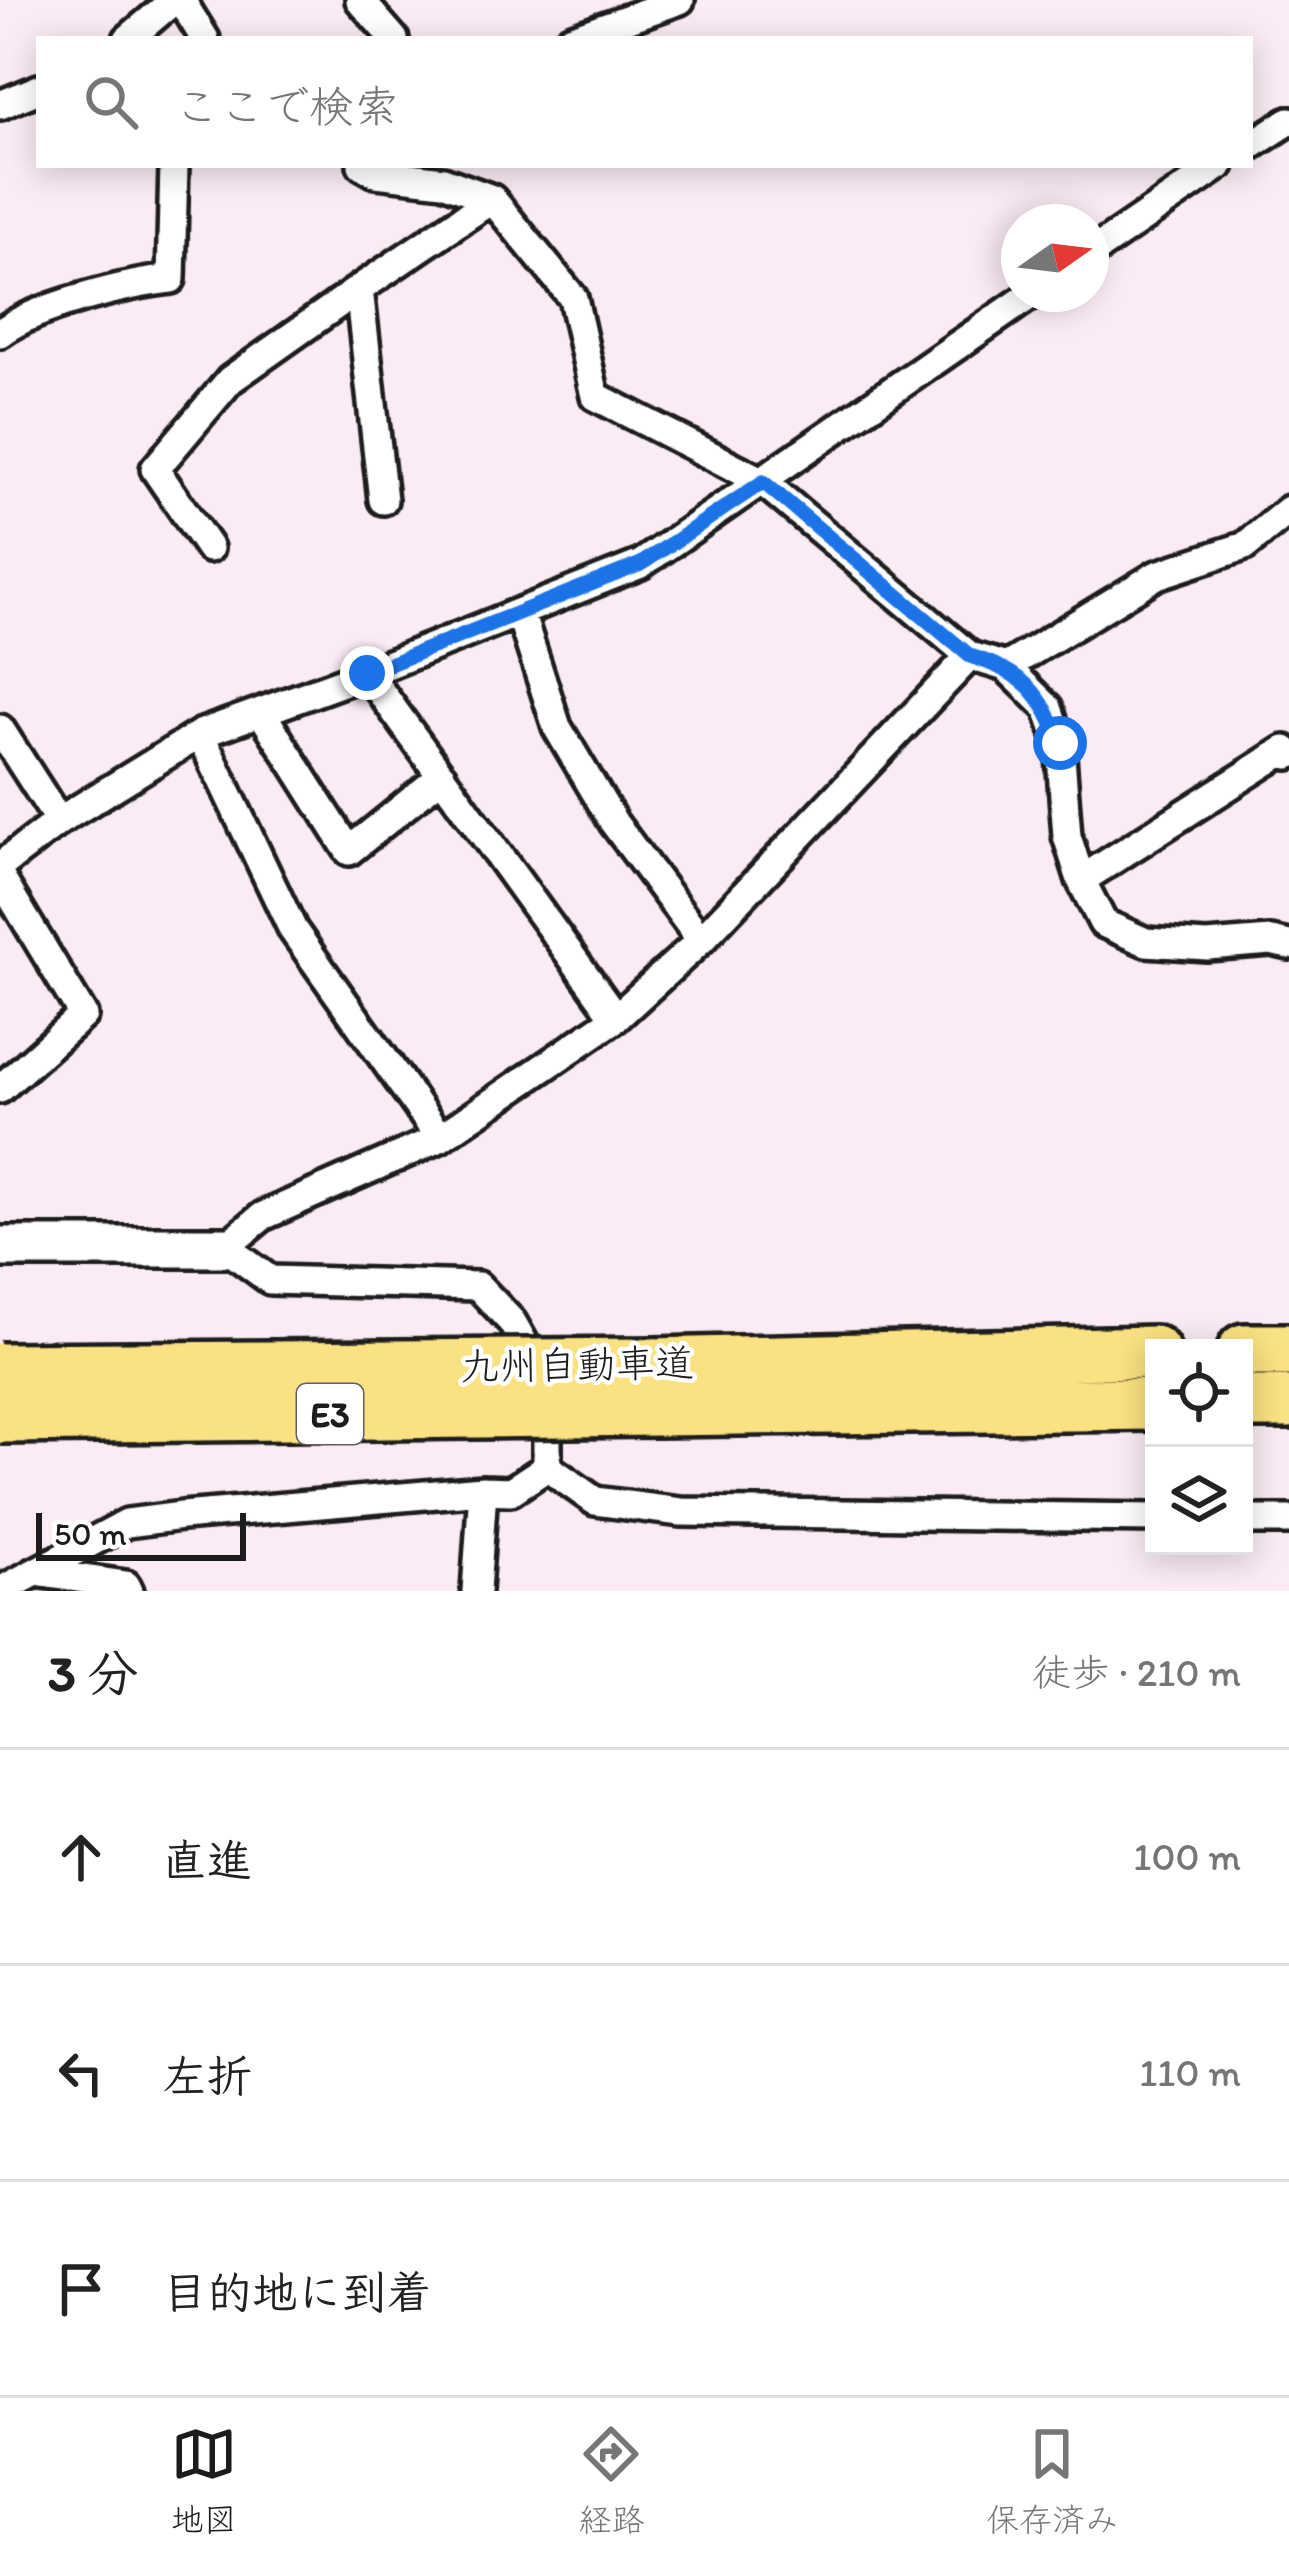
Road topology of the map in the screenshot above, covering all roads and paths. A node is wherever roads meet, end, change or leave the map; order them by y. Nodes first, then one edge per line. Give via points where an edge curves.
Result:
1 (177, 0) edge
2 (360, 0) edge
3 (680, 0) edge
4 (132, 36) edge
5 (203, 36) edge
6 (391, 36) edge
7 (578, 36) edge
8 (36, 90) edge
9 (0, 105) edge
10 (1289, 121) edge
11 (1253, 144) edge
12 (174, 168) edge
13 (367, 168) edge
14 (1216, 168) edge
15 (422, 172) edge
16 (492, 199) junction
17 (1109, 242) edge
18 (359, 289) junction
19 (1006, 312) edge
20 (0, 333) edge
21 (763, 482) junction
22 (383, 500) dead end
23 (1289, 510) edge
24 (208, 548) dead end
25 (520, 613) junction
26 (970, 656) junction
27 (1006, 667) junction
28 (367, 673) junction
29 (261, 712) junction
30 (0, 729) edge
31 (200, 734) junction
32 (1289, 755) edge
33 (442, 776) junction
34 (59, 821) junction
35 (0, 866) edge
36 (0, 877) edge
37 (1081, 880) junction
38 (701, 940) junction
39 (1289, 945) edge
40 (616, 1018) junction
41 (0, 1089) edge
42 (440, 1138) junction
43 (0, 1247) edge
44 (225, 1247) junction
45 (1253, 1350) edge
46 (1289, 1350) edge
47 (1145, 1353) edge
48 (0, 1369) edge
49 (656, 1387) junction
50 (1253, 1402) edge
51 (1289, 1402) edge
52 (1145, 1404) edge
53 (0, 1417) edge
54 (547, 1467) junction
55 (483, 1490) junction
56 (1145, 1519) edge
57 (1253, 1520) edge
58 (1289, 1520) edge
59 (35, 1572) junction
60 (0, 1591) edge
61 (129, 1591) edge
62 (476, 1591) edge

1 - 4 street
1 - 5 street
2 - 6 street
3 - 7 street
8 - 9 street
10 - 11 street
12 - 20 street via 171,279 18,319
13 - 15 street
14 - 17 street
15 - 16 street
16 - 18 street
16 - 21 street via 573,298 596,396
18 - 22 street
18 - 24 street via 230,380 155,469
19 - 21 street
21 - 25 street via 641,564
21 - 26 street
23 - 27 street via 1245,546 1157,575
25 - 28 street
25 - 38 street via 557,727 614,823
26 - 27 street
26 - 38 street
27 - 37 street via 1048,708
28 - 29 street
28 - 33 street
29 - 31 street
29 - 33 street via 350,850
30 - 34 street
31 - 34 street
31 - 42 street via 293,930
32 - 37 street via 1285,750
33 - 40 street
34 - 35 street
36 - 41 street via 83,1015
37 - 39 street via 1103,923 1146,942
38 - 40 street
40 - 42 street
42 - 44 street via 263,1216
43 - 44 street
44 - 54 street via 270,1280 478,1286 512,1322 547,1383
45 - 46 highway
47 - 49 highway, 九州自動車道 / E3
48 - 49 highway, 九州自動車道 / E3, bridge
49 - 52 highway, 九州自動車道 / E3
49 - 53 highway, 九州自動車道 / E3, bridge
50 - 51 highway
54 - 55 street via 512,1490
54 - 56 street via 595,1501 681,1513
55 - 59 street via 127,1523
55 - 62 street
57 - 58 street
59 - 60 street
59 - 61 street

